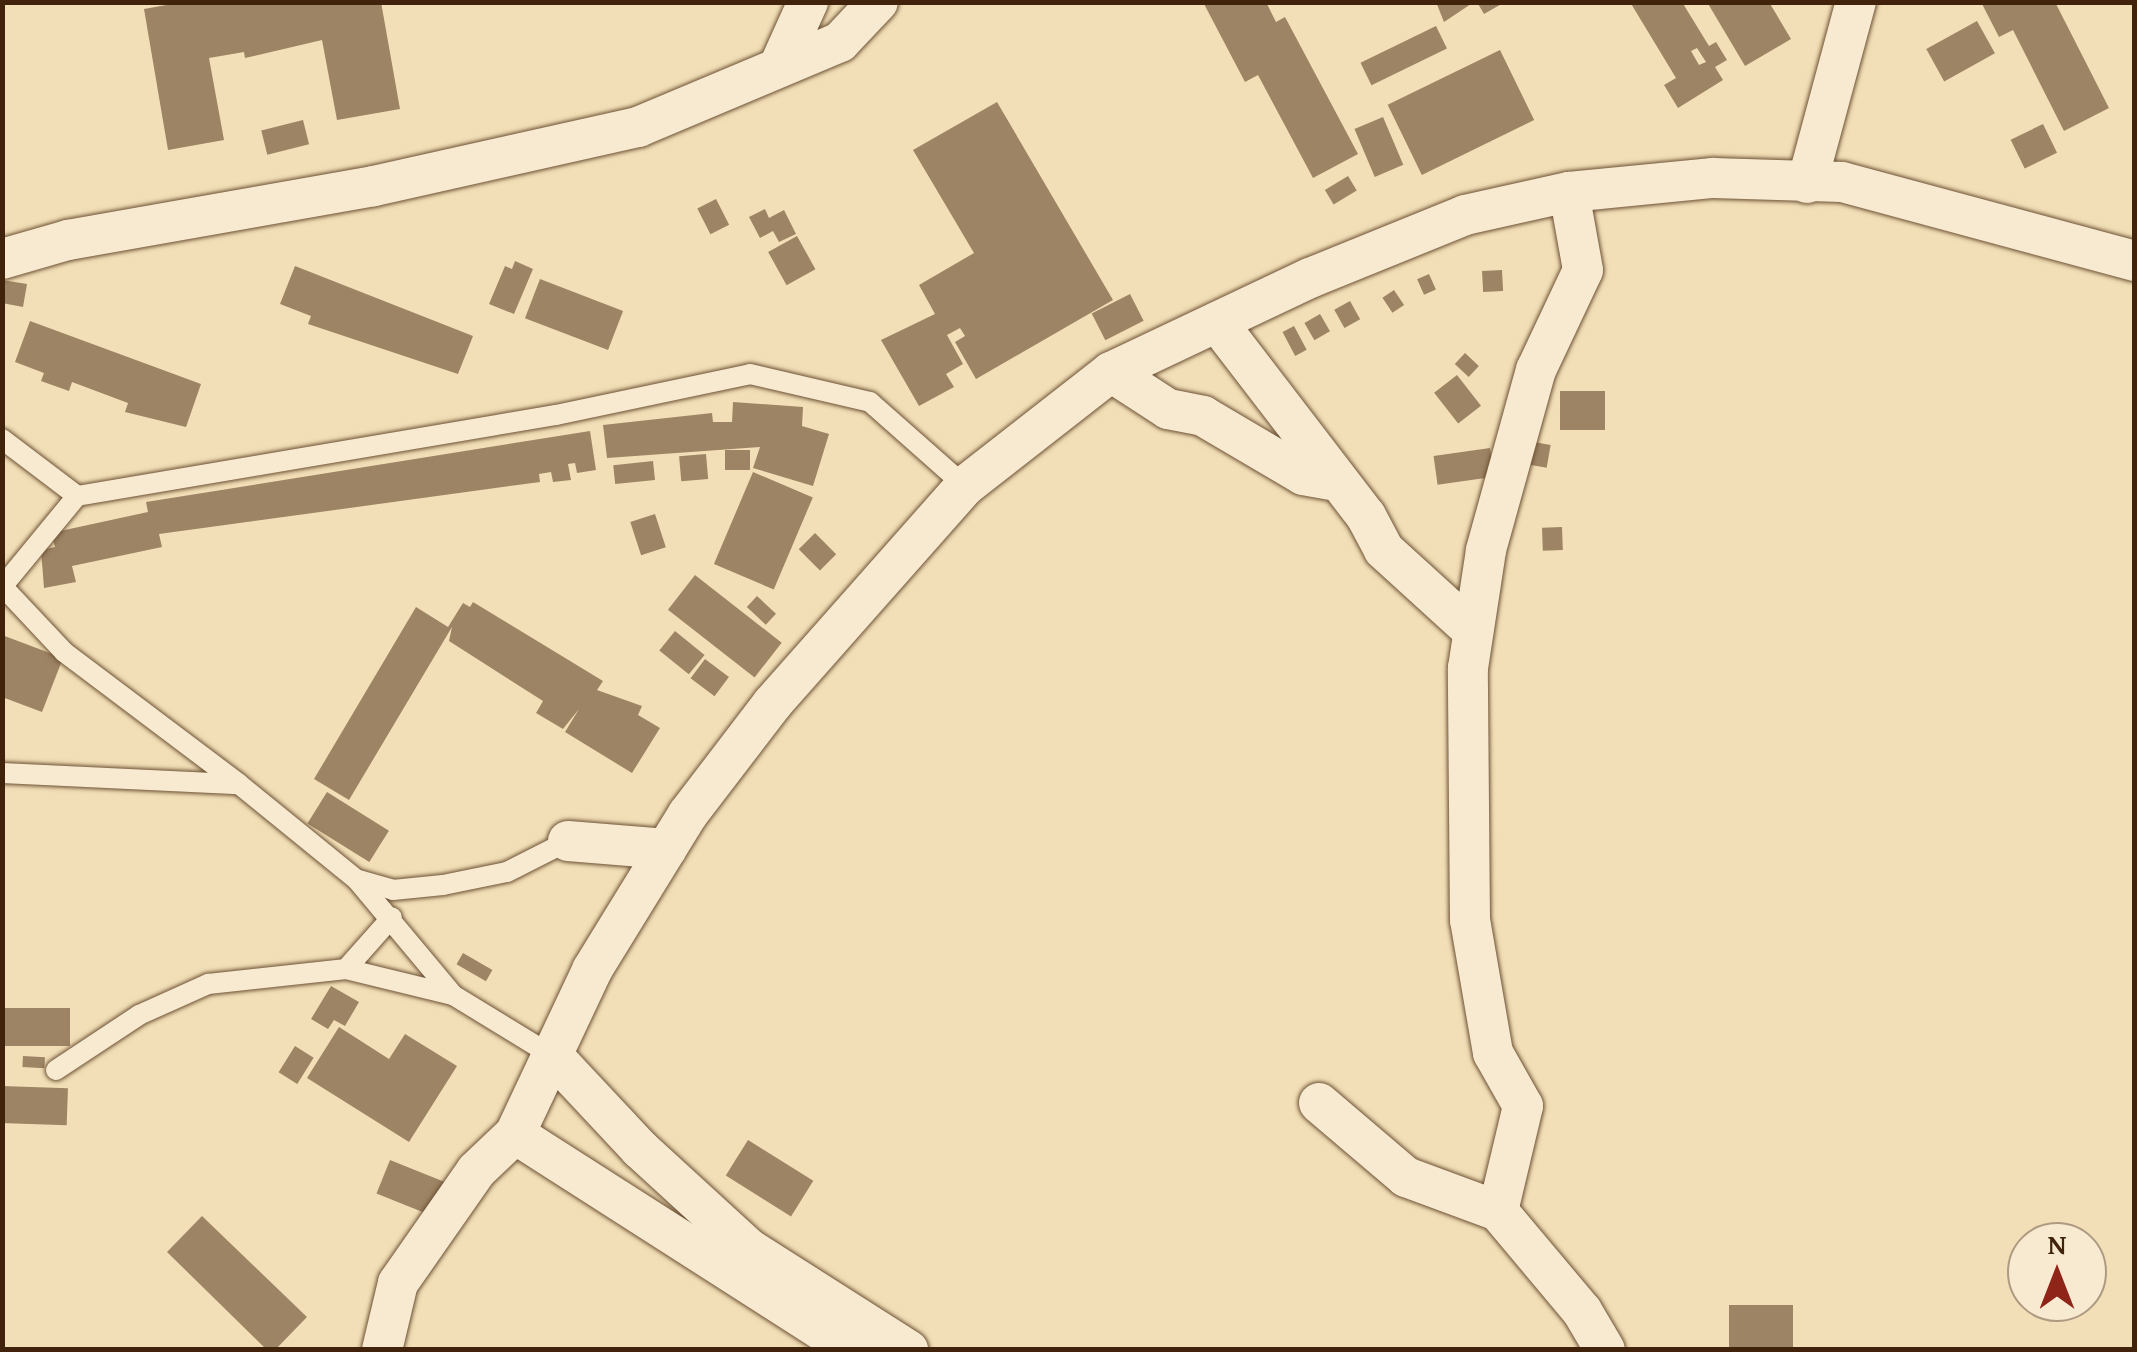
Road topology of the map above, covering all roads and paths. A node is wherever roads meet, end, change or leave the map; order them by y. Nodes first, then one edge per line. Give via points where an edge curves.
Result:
1 (808, 2) edge
2 (878, 2) edge
3 (1856, 2) edge
4 (780, 64) junction
5 (1807, 183) junction
6 (1569, 192) junction
7 (2, 259) edge
8 (2133, 260) edge
9 (1217, 322) junction
10 (1112, 372) junction
11 (2, 440) edge
12 (1334, 480) junction
13 (965, 486) junction
14 (76, 496) junction
15 (3, 587) edge
16 (1473, 631) junction
17 (2, 773) edge
18 (238, 784) junction
19 (568, 841) joint
20 (667, 849) junction
21 (358, 880) junction
22 (392, 917) junction
23 (346, 969) junction
24 (453, 996) junction
25 (553, 1056) junction
26 (56, 1070) dead end
27 (1319, 1103) dead end
28 (515, 1134) junction
29 (1498, 1212) junction
30 (382, 1350) edge
31 (853, 1350) edge
32 (908, 1350) edge
33 (1605, 1350) edge

1 - 4 street
2 - 4 street via 840,42
3 - 5 street
4 - 7 street via 638,127 374,186 68,240
5 - 6 street via 1714,178
5 - 8 street via 1842,182 1912,198
6 - 9 street via 1464,215
6 - 16 street via 1583,270 1536,370 1486,550
9 - 10 street
9 - 12 street
10 - 12 street via 1168,409 1203,416 1303,475
10 - 13 street
11 - 14 lane
12 - 16 street via 1398,566
13 - 14 lane via 870,402 750,374 176,483
13 - 20 street via 772,704
14 - 15 lane
15 - 18 lane via 64,652
16 - 29 street via 1470,920 1492,1053 1524,1106
17 - 18 lane
18 - 21 lane
19 - 20 street
19 - 21 lane via 507,872 443,885 393,890
20 - 25 street via 592,970
21 - 22 lane
22 - 23 lane
22 - 24 lane
23 - 24 lane
23 - 26 lane via 208,984 139,1015
24 - 25 lane
25 - 28 street
25 - 32 street via 640,1149 748,1248
27 - 29 street via 1406,1177
28 - 30 street via 476,1171 398,1283
28 - 31 street
29 - 33 street via 1582,1311

